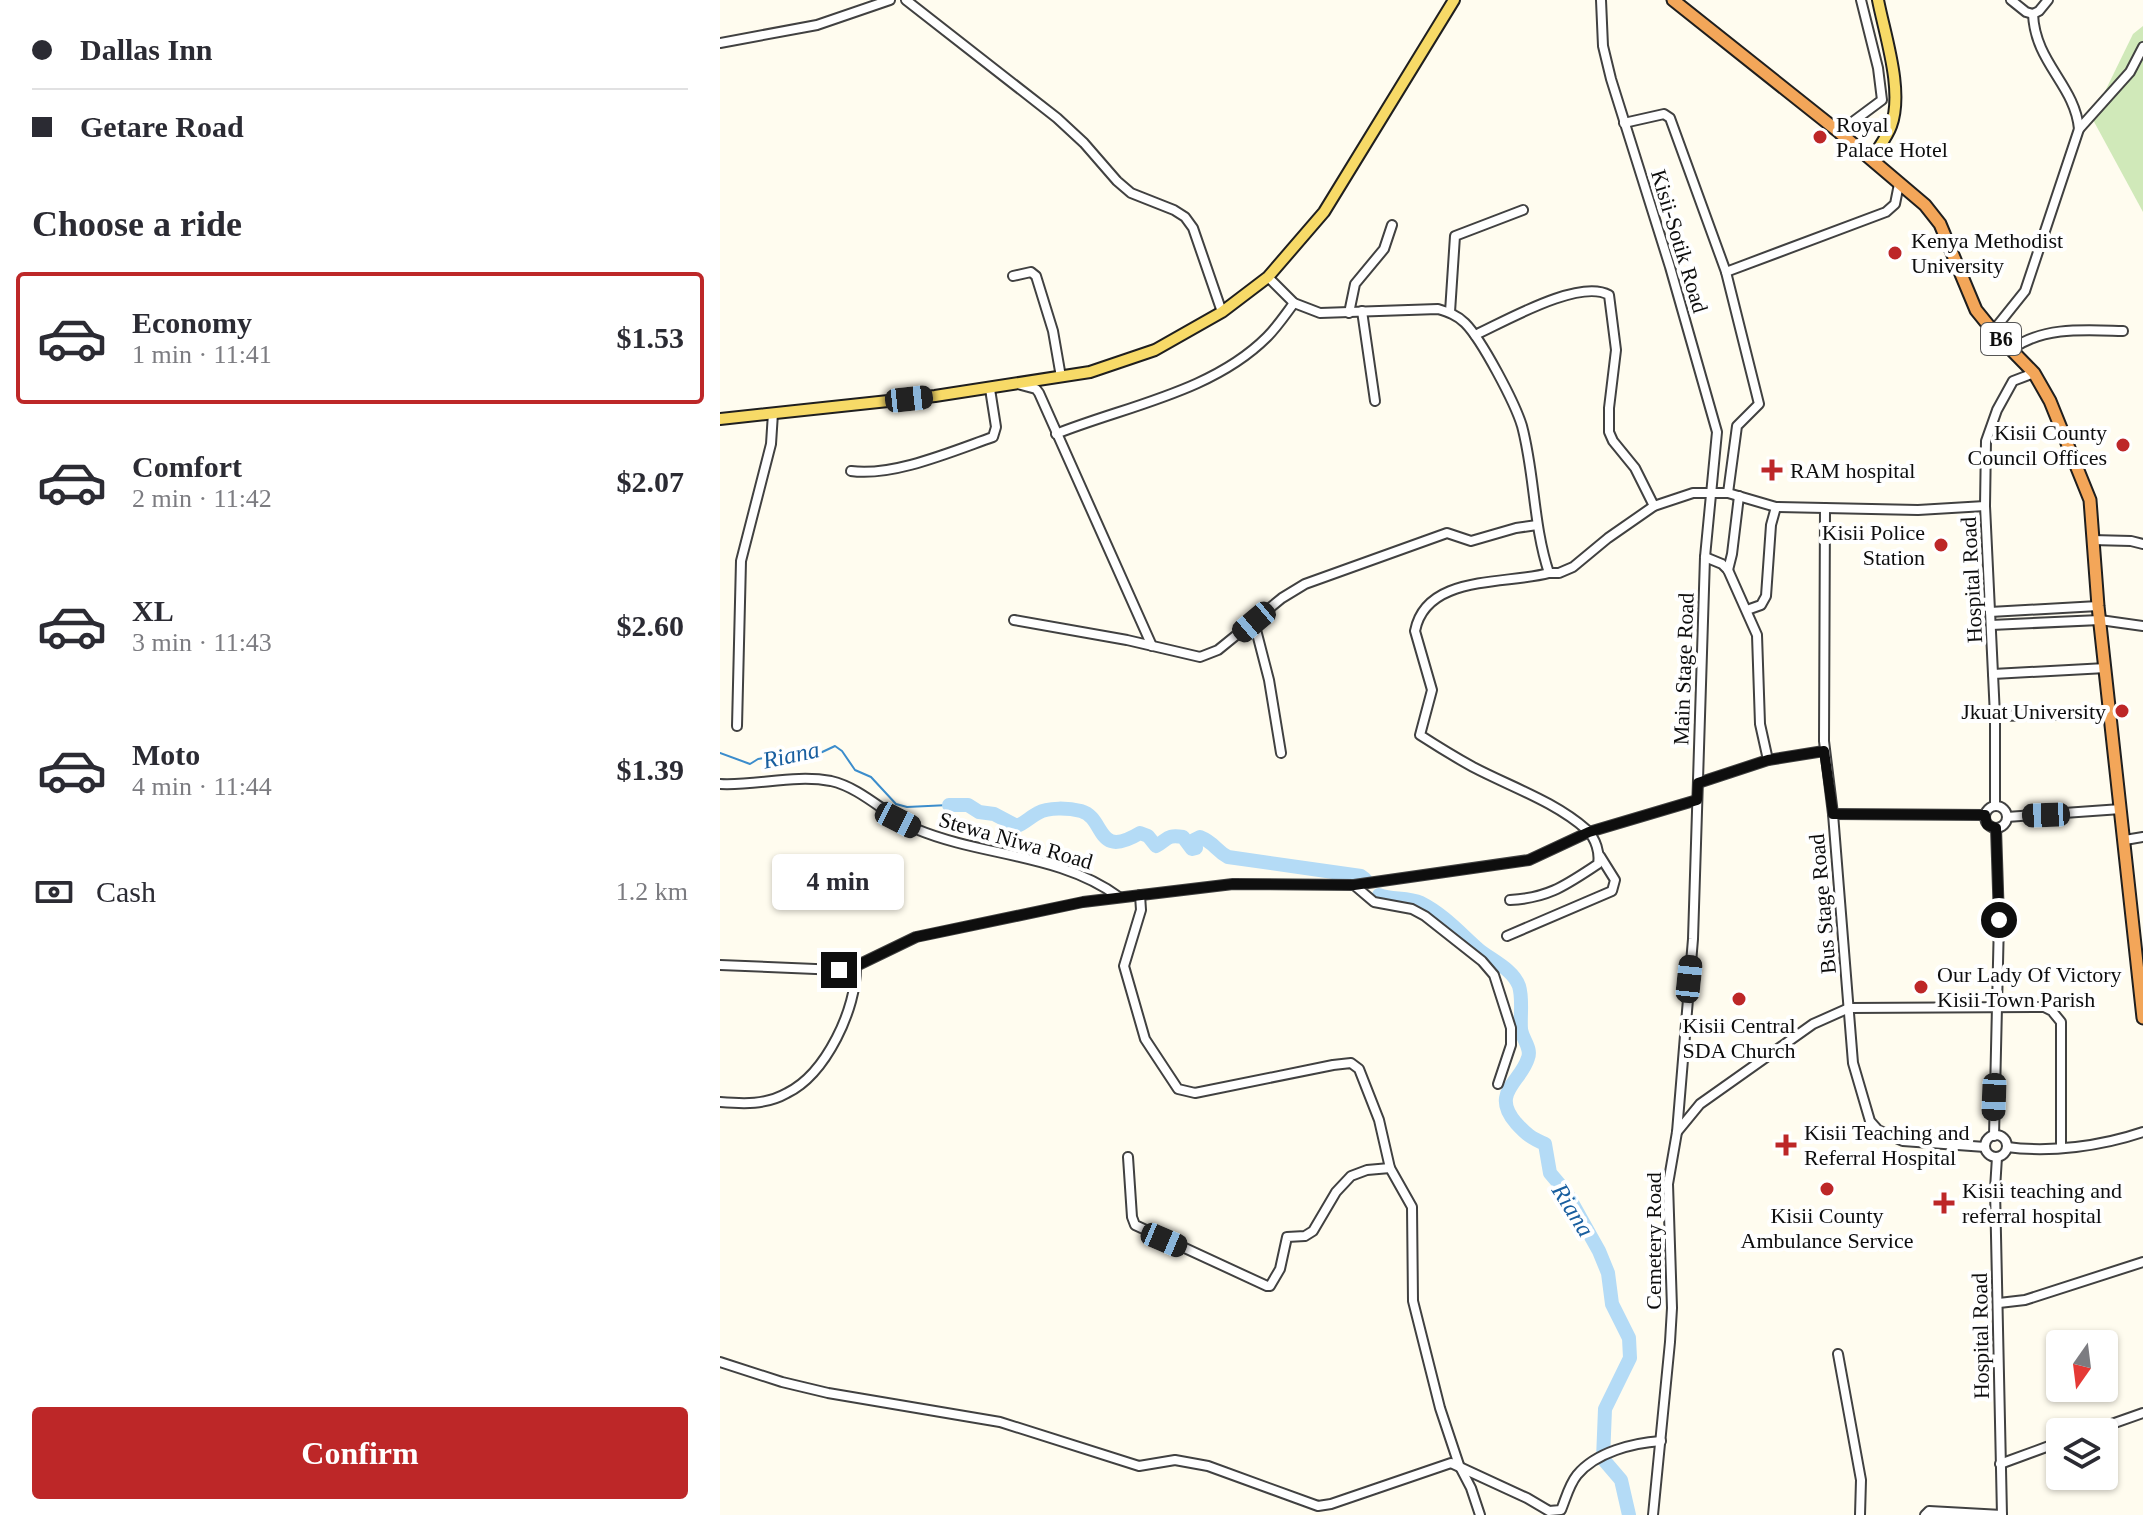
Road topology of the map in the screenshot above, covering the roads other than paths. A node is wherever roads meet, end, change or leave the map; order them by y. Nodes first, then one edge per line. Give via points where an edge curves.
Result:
1 (890, 0) edge
2 (906, 0) edge
3 (1454, 0) edge
4 (1601, 0) edge
5 (1673, 0) edge
6 (1861, 0) edge
7 (1878, 0) edge
8 (2011, 0) edge
9 (2048, 0) edge
10 (2033, 14) junction
11 (720, 43) edge
12 (2143, 47) edge
13 (1624, 123) junction
14 (2079, 129) junction
15 (1839, 132) junction
16 (1872, 159) junction
17 (1899, 184) junction
18 (1523, 210) dead end
19 (1392, 225) dead end
20 (1726, 272) junction
21 (1013, 276) dead end
22 (1268, 277) junction
23 (1294, 303) junction
24 (1362, 311) junction
25 (1222, 312) junction
26 (1450, 312) junction
27 (1349, 313) junction
28 (1993, 331) junction
29 (2123, 331) dead end
30 (1475, 335) junction
31 (2012, 349) junction
32 (2034, 373) junction
33 (1061, 377) junction
34 (1021, 385) junction
35 (990, 389) junction
36 (1375, 401) dead end
37 (773, 413) junction
38 (720, 419) edge
39 (1056, 434) junction
40 (851, 471) dead end
41 (1728, 493) junction
42 (1712, 494) junction
43 (1739, 496) junction
44 (1654, 506) junction
45 (1985, 506) junction
46 (1776, 507) junction
47 (1825, 508) junction
48 (1537, 525) junction
49 (2092, 540) junction
50 (2143, 544) edge
51 (1705, 557) junction
52 (1728, 570) junction
53 (1549, 573) junction
54 (2098, 606) junction
55 (1747, 610) junction
56 (1990, 612) junction
57 (1014, 620) dead end
58 (2105, 621) junction
59 (1254, 622) junction
60 (1991, 625) junction
61 (2143, 626) edge
62 (1152, 646) junction
63 (2106, 668) junction
64 (1993, 674) junction
65 (2111, 714) junction
66 (1995, 716) junction
67 (737, 726) dead end
68 (1824, 751) junction
69 (1281, 753) dead end
70 (1768, 760) junction
71 (1698, 783) junction
72 (720, 784) edge
73 (1697, 800) junction
74 (1995, 806) junction
75 (2121, 809) junction
76 (1833, 814) junction
77 (1985, 815) junction
78 (2007, 817) junction
79 (1996, 828) junction
80 (1589, 832) junction
81 (2143, 837) edge
82 (2125, 840) junction
83 (1599, 855) junction
84 (1354, 885) junction
85 (1140, 895) junction
86 (1119, 897) junction
87 (1510, 900) dead end
88 (1507, 936) dead end
89 (720, 965) edge
90 (856, 966) junction
91 (2142, 1006) edge
92 (1998, 1007) junction
93 (1849, 1008) junction
94 (2143, 1018) edge
95 (1498, 1084) dead end
96 (720, 1102) edge
97 (1677, 1132) junction
98 (2143, 1132) edge
99 (1994, 1136) junction
100 (1985, 1147) junction
101 (2007, 1147) junction
102 (2061, 1147) junction
103 (1128, 1157) dead end
104 (1997, 1157) junction
105 (1390, 1168) junction
106 (2143, 1262) edge
107 (1999, 1303) junction
108 (1838, 1354) dead end
109 (720, 1362) edge
110 (2143, 1413) edge
111 (2118, 1422) edge
112 (1661, 1441) junction
113 (2046, 1447) edge
114 (2000, 1464) junction
115 (1459, 1465) junction
116 (1480, 1515) edge
117 (1653, 1515) edge
118 (1860, 1515) edge
119 (1925, 1515) edge
120 (2002, 1515) edge

1 - 11 street via 817,25
2 - 25 street via 1057,118 1131,193 1185,217
3 - 22 main road via 1324,212
4 - 13 street, Kisii-Sotik Road via 1603,46
5 - 15 highway, B6
6 - 15 street via 1882,100
7 - 16 main road via 1896,109
8 - 10 street
9 - 10 street
10 - 14 street via 2038,45 2075,107
12 - 14 street via 2130,72
13 - 20 street via 1664,114 1670,118
13 - 42 street, Kisii-Sotik Road via 1717,432
14 - 28 street via 2025,291
15 - 16 highway, B6
16 - 17 highway, B6
17 - 20 street via 1895,204 1886,212
17 - 28 highway, B6 via 1940,224 1971,301
18 - 26 street via 1455,236
19 - 27 street via 1384,249 1355,284
20 - 41 street via 1759,404 1737,426
21 - 33 street via 1036,276
22 - 23 street
22 - 25 main road
23 - 27 street via 1320,313
23 - 39 street via 1266,338 1227,367 1168,395
24 - 26 street
24 - 27 street
24 - 36 street
25 - 33 main road via 1155,350
26 - 30 street
28 - 31 highway, B6
29 - 31 street via 2032,336
30 - 44 street via 1563,296 1596,291 1609,295 1616,350 1609,432
30 - 48 street via 1521,424
31 - 32 highway, B6
32 - 45 street, Hospital Road via 2013,381 1989,431
32 - 49 highway, B6 via 2083,479
33 - 34 main road
34 - 35 main road
34 - 39 street via 1036,389
35 - 37 main road
35 - 40 street via 993,437 903,465
37 - 38 main road
37 - 67 street via 771,444 741,561
39 - 62 street
41 - 42 street
41 - 43 street
42 - 44 street via 1693,493
42 - 51 street, Main Stage Road
43 - 46 street
43 - 52 street
44 - 53 street via 1573,567
45 - 47 street
45 - 56 street, Hospital Road
46 - 47 street
46 - 55 street via 1766,596 1761,605
47 - 68 street, Bus Stage Road
48 - 53 street
48 - 59 street via 1471,541 1447,533 1405,547 1292,591
49 - 50 street
49 - 54 highway, B6
51 - 52 street
51 - 71 street, Main Stage Road
52 - 55 street
53 - 80 street via 1449,590 1427,605 1415,631 1432,694 1419,732 1475,768 1528,791
54 - 56 street
54 - 58 highway, B6
55 - 70 street via 1757,635 1760,724
56 - 60 street, Hospital Road
57 - 62 street
58 - 60 street
58 - 61 street
58 - 63 highway, B6
59 - 62 street via 1200,657
59 - 69 street
60 - 64 street, Hospital Road
63 - 64 street
63 - 65 highway, B6
64 - 66 street, Hospital Road
65 - 66 street
65 - 75 highway, B6
66 - 74 street, Hospital Road
68 - 70 street
68 - 76 street, Bus Stage Road
70 - 71 street
71 - 73 street, Main Stage Road
72 - 86 street, Stewa Niwa Road via 785,779 845,785 914,828 1084,875
73 - 80 street
73 - 97 street, Main Stage Road via 1693,939
74 - 77 street
74 - 78 street
75 - 78 street
75 - 82 highway, B6
76 - 77 street
76 - 93 street, Bus Stage Road
77 - 79 street via 1987,825
78 - 79 street
79 - 92 street
80 - 83 street
80 - 84 street via 1529,860
81 - 82 street
82 - 91 highway, B6
83 - 87 street via 1598,864 1548,894
83 - 88 street via 1615,880 1612,891
84 - 85 street via 1233,884
84 - 95 street via 1374,902 1425,916 1494,975 1511,1028
85 - 86 street
85 - 105 street via 1141,910 1124,966 1145,1039 1178,1089 1195,1093 1355,1065 1379,1120
86 - 90 street via 916,937
89 - 90 street via 825,971
90 - 96 street via 854,996 843,1022 802,1084 759,1103
91 - 94 highway, B6
92 - 93 street
92 - 99 street
92 - 102 street via 2044,1007 2061,1022
93 - 97 street via 1813,1024 1700,1104
93 - 100 street, Bus Stage Road via 1853,1063 1870,1121 1878,1130 1903,1141
97 - 112 street, Cemetery Road via 1668,1184 1672,1308
98 - 102 street
99 - 100 street
99 - 101 street
100 - 104 street
101 - 102 street
101 - 104 street
103 - 105 street via 1135,1225 1267,1286 1276,1279 1287,1237 1313,1231 1342,1184 1367,1170
104 - 107 street, Hospital Road
105 - 115 street via 1412,1207 1413,1301
106 - 107 street via 2025,1300
107 - 114 street, Hospital Road
108 - 118 street via 1861,1480
109 - 115 street via 828,1393 1000,1422 1139,1466 1175,1460 1208,1466 1310,1505 1331,1504 1447,1464
110 - 111 street
112 - 115 street via 1622,1448 1583,1469 1556,1512
112 - 117 street, Cemetery Road
113 - 114 street
114 - 120 street, Hospital Road
115 - 116 street
119 - 120 street

